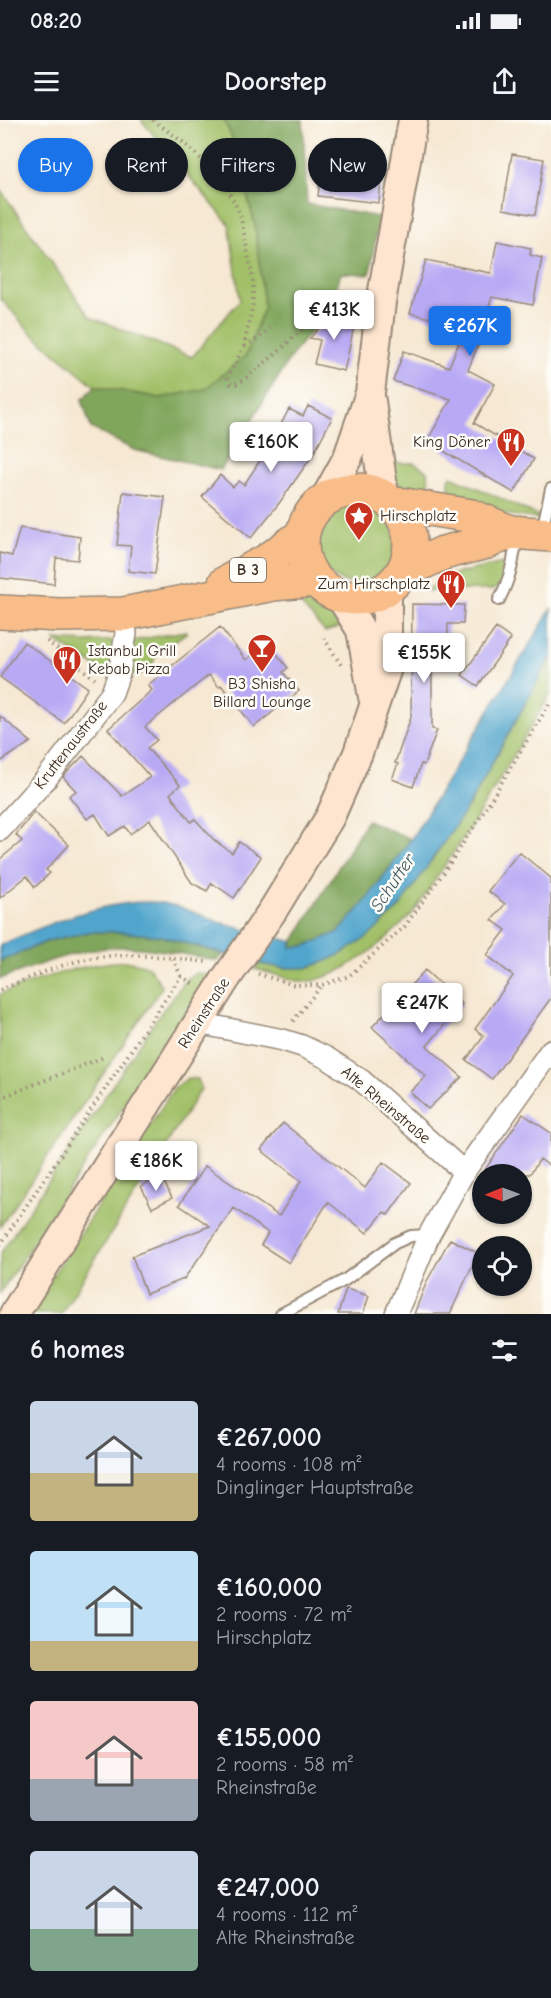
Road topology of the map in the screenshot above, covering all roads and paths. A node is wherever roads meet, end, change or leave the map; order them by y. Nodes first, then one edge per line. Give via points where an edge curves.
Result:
1 (153, 120) edge
2 (413, 120) edge
3 (346, 301) dead end
4 (270, 328) dead end
5 (244, 346) junction
6 (370, 393) junction
7 (551, 489) edge
8 (325, 499) junction
9 (389, 500) junction
10 (534, 533) edge
11 (302, 535) junction
12 (395, 580) junction
13 (328, 588) junction
14 (191, 600) junction
15 (499, 600) dead end
16 (0, 612) edge
17 (124, 614) junction
18 (46, 641) dead end
19 (112, 693) junction
20 (551, 701) edge
21 (374, 702) junction
22 (0, 830) edge
23 (0, 990) edge
24 (198, 1023) junction
25 (283, 1040) junction
26 (551, 1050) edge
27 (104, 1057) dead end
28 (0, 1098) edge
29 (464, 1172) junction
30 (429, 1235) junction
31 (0, 1245) edge
32 (14, 1314) edge
33 (281, 1314) edge
34 (396, 1314) edge

1 - 5 path via 223,180 240,214 253,279 253,304
2 - 6 main road via 381,302
3 - 5 path via 326,306 276,354 242,381 231,384 228,378
4 - 5 path
6 - 8 main road via 348,457
6 - 9 main road
7 - 10 lane
8 - 9 main road via 354,489 370,490
8 - 11 main road, B 3 via 310,514
9 - 10 main road
9 - 12 main road via 405,518 410,536 410,554
10 - 12 main road, B 3 via 443,553
10 - 15 lane via 515,555
11 - 13 main road via 306,566
11 - 14 main road, B 3 via 268,560
12 - 13 main road, B 3 via 374,596 358,598
12 - 21 main road, Rheinstraße via 387,668
13 - 14 main road, B 3 via 273,584
13 - 21 main road, Rheinstraße via 361,630
14 - 17 main road, B 3
16 - 17 main road, B 3
17 - 19 street, Kruttenaustraße via 126,634
18 - 19 path
19 - 22 street, Kruttenaustraße via 46,779
20 - 25 path via 483,813 405,926 349,976 322,986 290,1024
21 - 24 main road, Rheinstraße, bridge via 358,753 330,817
23 - 31 path via 87,959 116,956 172,958 181,976
24 - 25 street, Alte Rheinstraße
24 - 32 main road, Rheinstraße
25 - 29 street, Alte Rheinstraße via 327,1058 361,1080
26 - 29 street
27 - 28 path
29 - 30 street
30 - 33 lane via 411,1236 395,1243 345,1280
30 - 34 street

